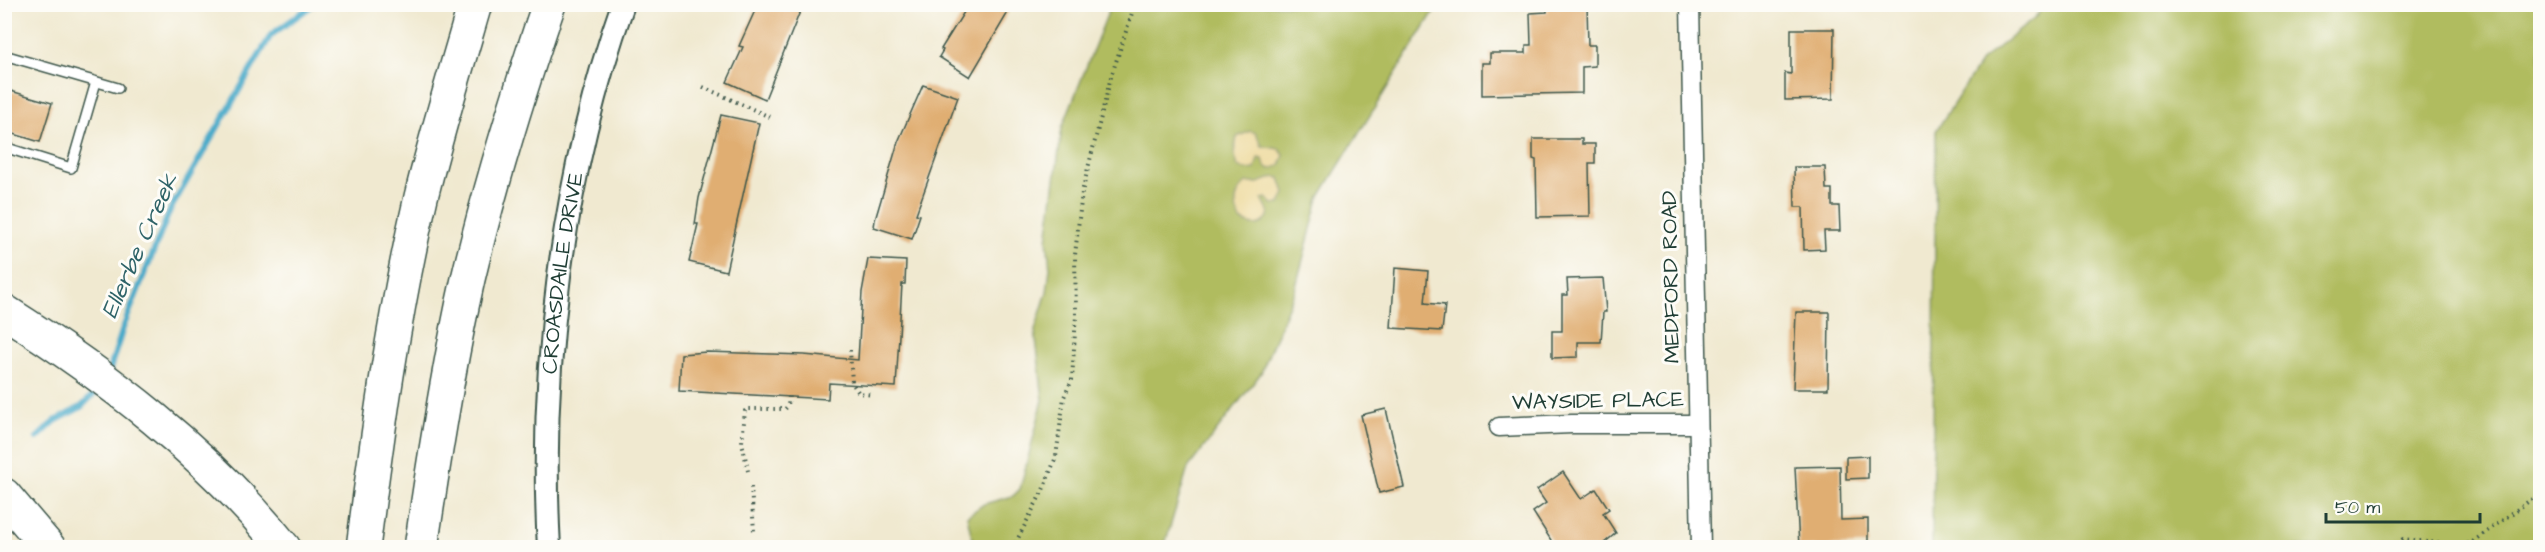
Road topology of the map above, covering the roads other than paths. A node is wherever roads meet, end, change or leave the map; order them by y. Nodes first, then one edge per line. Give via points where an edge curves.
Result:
1 (475, 4) edge
2 (549, 4) edge
3 (623, 4) edge
4 (1690, 4) edge
5 (4, 55) edge
6 (96, 82) junction
7 (118, 88) dead end
8 (4, 147) edge
9 (4, 310) edge
10 (1698, 424) junction
11 (1499, 427) dead end
12 (4, 495) edge
13 (49, 548) edge
14 (284, 548) edge
15 (363, 548) edge
16 (421, 548) edge
17 (549, 548) edge
18 (1701, 548) edge

1 - 15 highway via 406,267 391,345
2 - 16 highway via 504,143 468,280
3 - 17 street, CROASDAILE DRIVE via 577,175 559,290 548,404
4 - 10 street, MEDFORD ROAD
5 - 6 lane
6 - 7 lane
6 - 8 lane via 71,168
9 - 14 highway via 159,420 222,479
10 - 11 street, WAYSIDE PLACE
10 - 18 street, MEDFORD ROAD
12 - 13 highway

